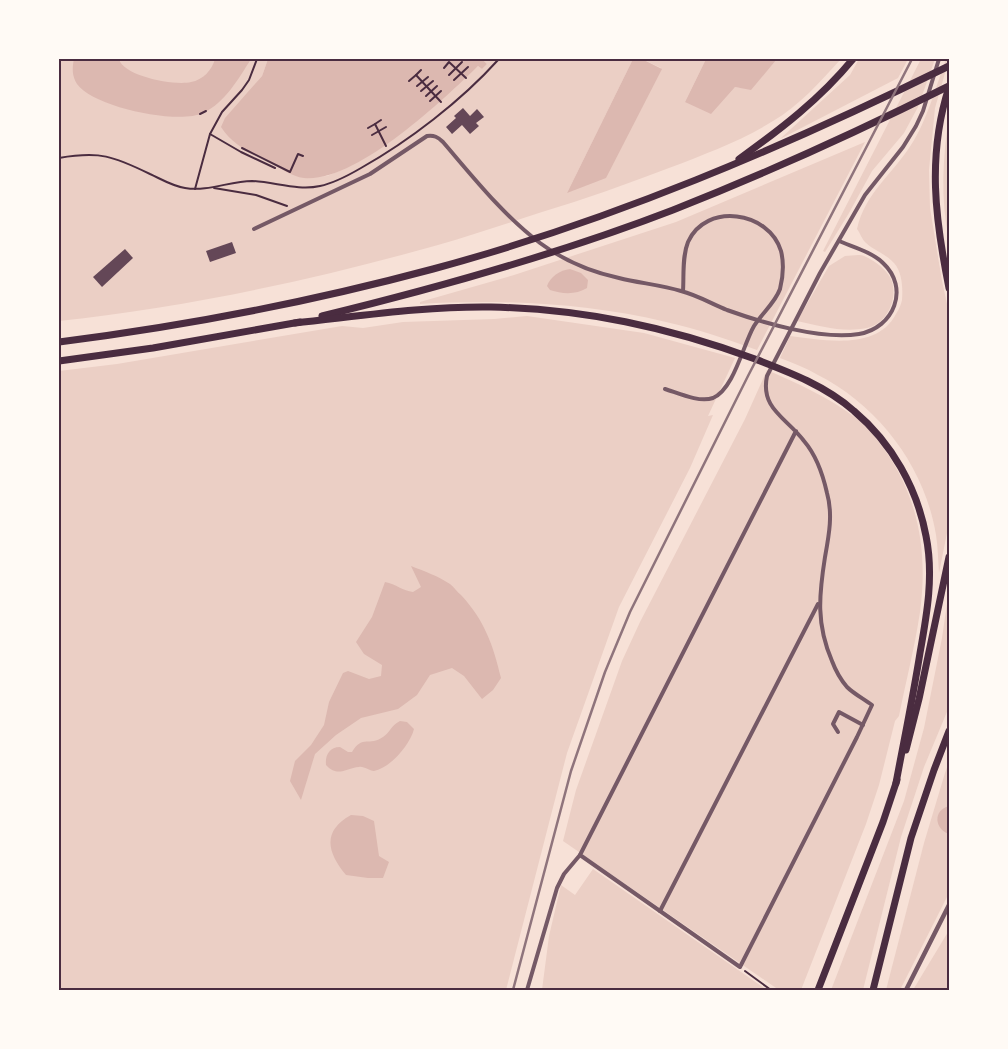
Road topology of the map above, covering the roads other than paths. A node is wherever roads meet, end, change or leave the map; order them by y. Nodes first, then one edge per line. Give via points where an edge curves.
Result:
1 (853, 59) edge
2 (939, 59) edge
3 (949, 66) edge
4 (949, 86) edge
5 (728, 166) junction
6 (254, 229) dead end
7 (839, 241) junction
8 (949, 288) edge
9 (683, 291) junction
10 (296, 322) junction
11 (59, 342) edge
12 (59, 361) edge
13 (665, 389) dead end
14 (796, 431) junction
15 (949, 557) edge
16 (820, 602) junction
17 (863, 725) junction
18 (949, 731) edge
19 (838, 732) dead end
20 (896, 783) junction
21 (580, 855) junction
22 (949, 905) edge
23 (660, 911) junction
24 (527, 990) edge
25 (818, 990) edge
26 (873, 990) edge
27 (906, 990) edge

1 - 5 highway via 797,116
2 - 7 street via 913,132 865,195
3 - 5 highway via 872,104
4 - 8 highway via 939,132 935,186 938,235
4 - 10 highway via 861,130 673,210 437,287
5 - 11 highway via 608,212 435,268 290,304 169,327
6 - 9 street via 370,174 427,136 437,136 518,224 551,250 579,265 617,278
7 - 9 street via 883,262 891,274 896,291 895,306 886,321 872,331 846,335 782,326 726,309
7 - 14 street via 820,272 767,376 764,388 776,412
9 - 13 street via 688,242 711,220 730,216 748,218 769,231 779,245 783,271 776,298 753,327 728,384 714,398 707,399
10 - 12 highway
10 - 20 highway via 456,307 566,312 640,324 714,344 791,373 854,410 902,467 921,513 930,560 930,586 913,699
14 - 16 street via 806,442 819,469 830,509
14 - 21 street
15 - 20 highway via 910,738
16 - 17 street via 821,628 833,665 846,686 872,705
16 - 23 street
17 - 19 street via 839,712 833,724
17 - 23 street via 740,967
18 - 26 highway via 911,838
20 - 25 highway
21 - 23 street
21 - 24 street via 557,888
22 - 27 street

